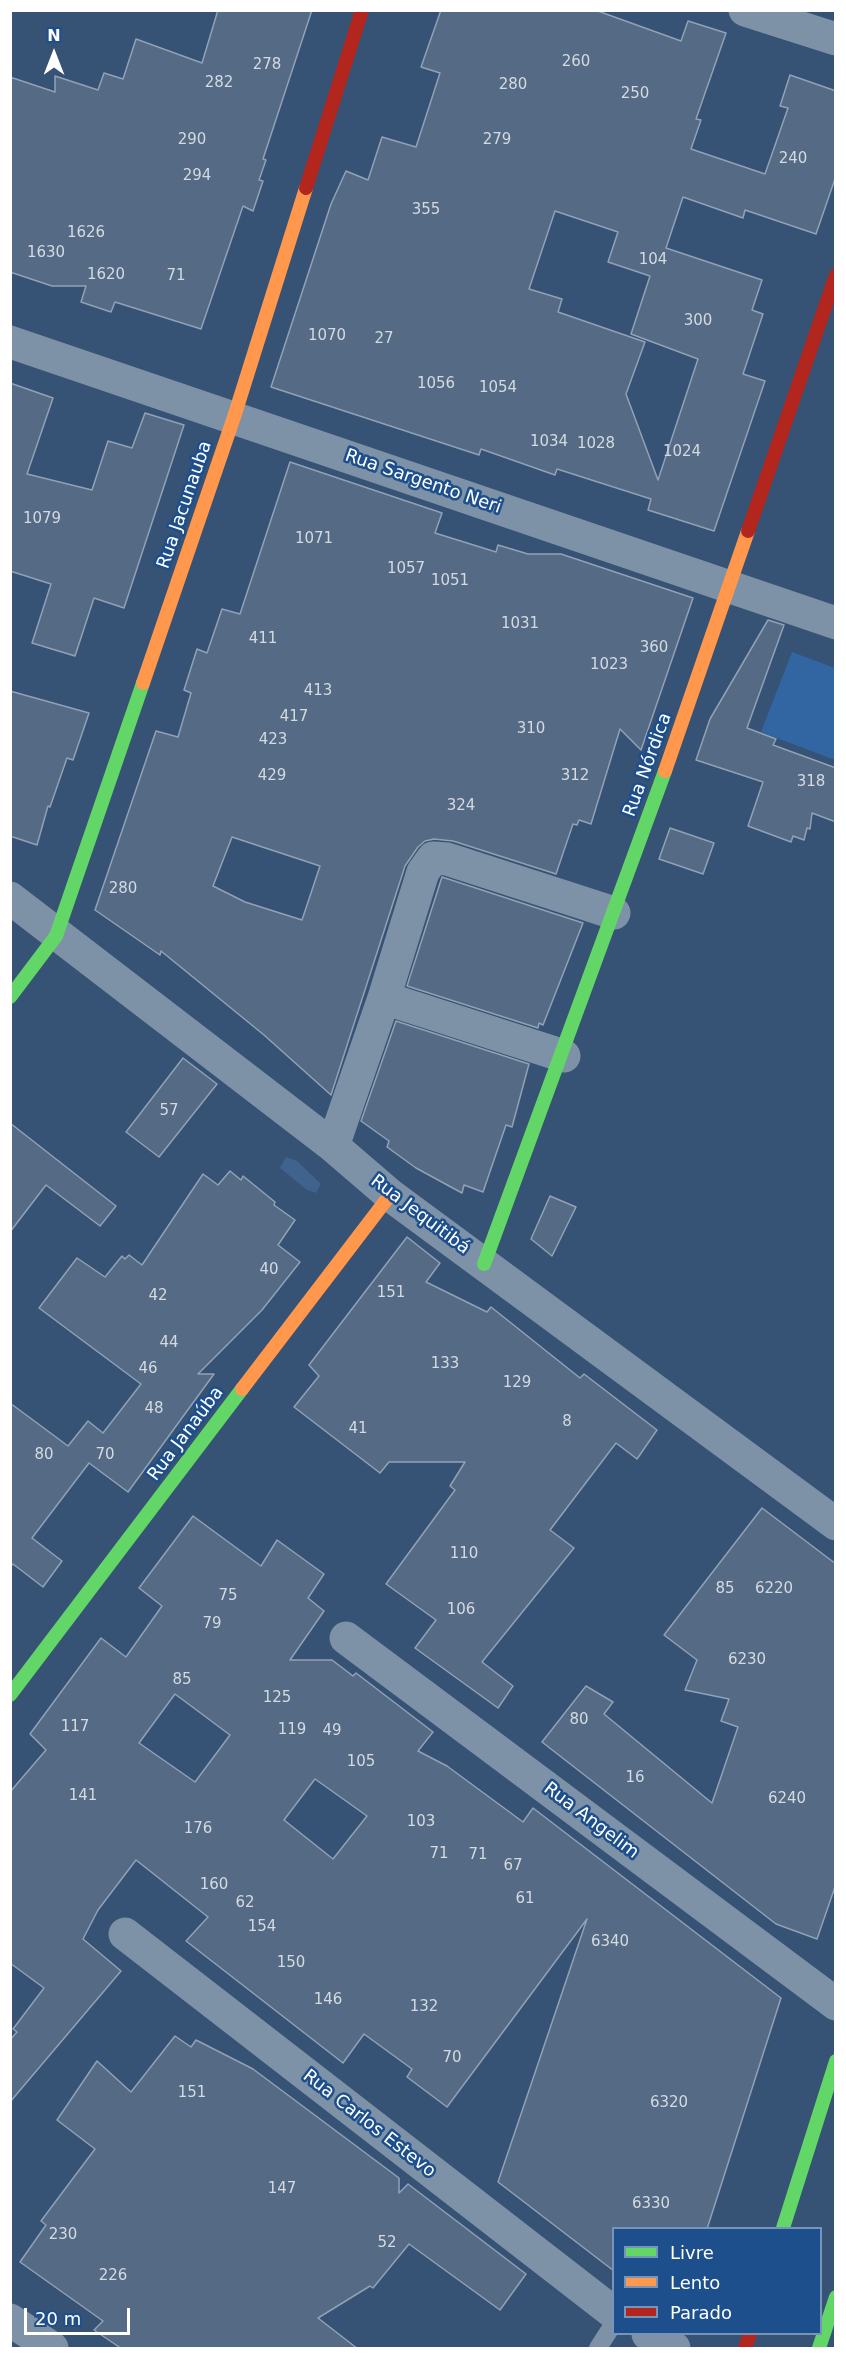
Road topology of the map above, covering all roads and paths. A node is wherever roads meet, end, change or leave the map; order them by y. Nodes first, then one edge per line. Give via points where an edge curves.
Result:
1 (362, 10) edge
2 (745, 10) edge
3 (836, 39) edge
4 (836, 275) edge
5 (10, 342) edge
6 (234, 417) junction
7 (730, 586) junction
8 (836, 623) edge
9 (10, 898) edge
10 (614, 913) junction
11 (56, 936) junction
12 (10, 997) edge
13 (384, 998) junction
14 (564, 1056) junction
15 (333, 1146) junction
16 (390, 1195) junction
17 (484, 1264) junction
18 (836, 1524) edge
19 (346, 1638) dead end
20 (10, 1695) edge
21 (125, 1934) dead end
22 (836, 2004) edge
23 (836, 2061) edge
24 (784, 2227) edge
25 (836, 2297) edge
26 (612, 2311) edge
27 (10, 2320) edge
28 (612, 2326) edge
29 (650, 2335) edge
30 (52, 2349) edge
31 (598, 2349) edge
32 (674, 2349) edge
33 (819, 2349) edge

1 - 6 main road, Rua Jacunauba
2 - 3 street
4 - 7 main road, Rua Nórdica
5 - 6 street, Rua Sargento Neri
6 - 7 street, Rua Sargento Neri
6 - 11 main road, Rua Jacunauba
7 - 8 street, Rua Sargento Neri
7 - 10 main road, Rua Nórdica
9 - 11 street, Rua Jequitibá
10 - 13 street via 447,859 433,858 423,872
10 - 14 main road, Rua Nórdica
11 - 12 main road, Rua Jacunauba
11 - 15 street, Rua Jequitibá
13 - 14 street
13 - 15 street
14 - 17 main road, Rua Nórdica
15 - 16 street, Rua Jequitibá
16 - 17 street, Rua Jequitibá
16 - 20 main road, Rua Janaúba
17 - 18 street, Rua Jequitibá
19 - 22 street, Rua Angelim
21 - 26 street, Rua Carlos Estevo
23 - 24 main road
25 - 33 main road
27 - 30 street
28 - 31 lane
29 - 32 street

